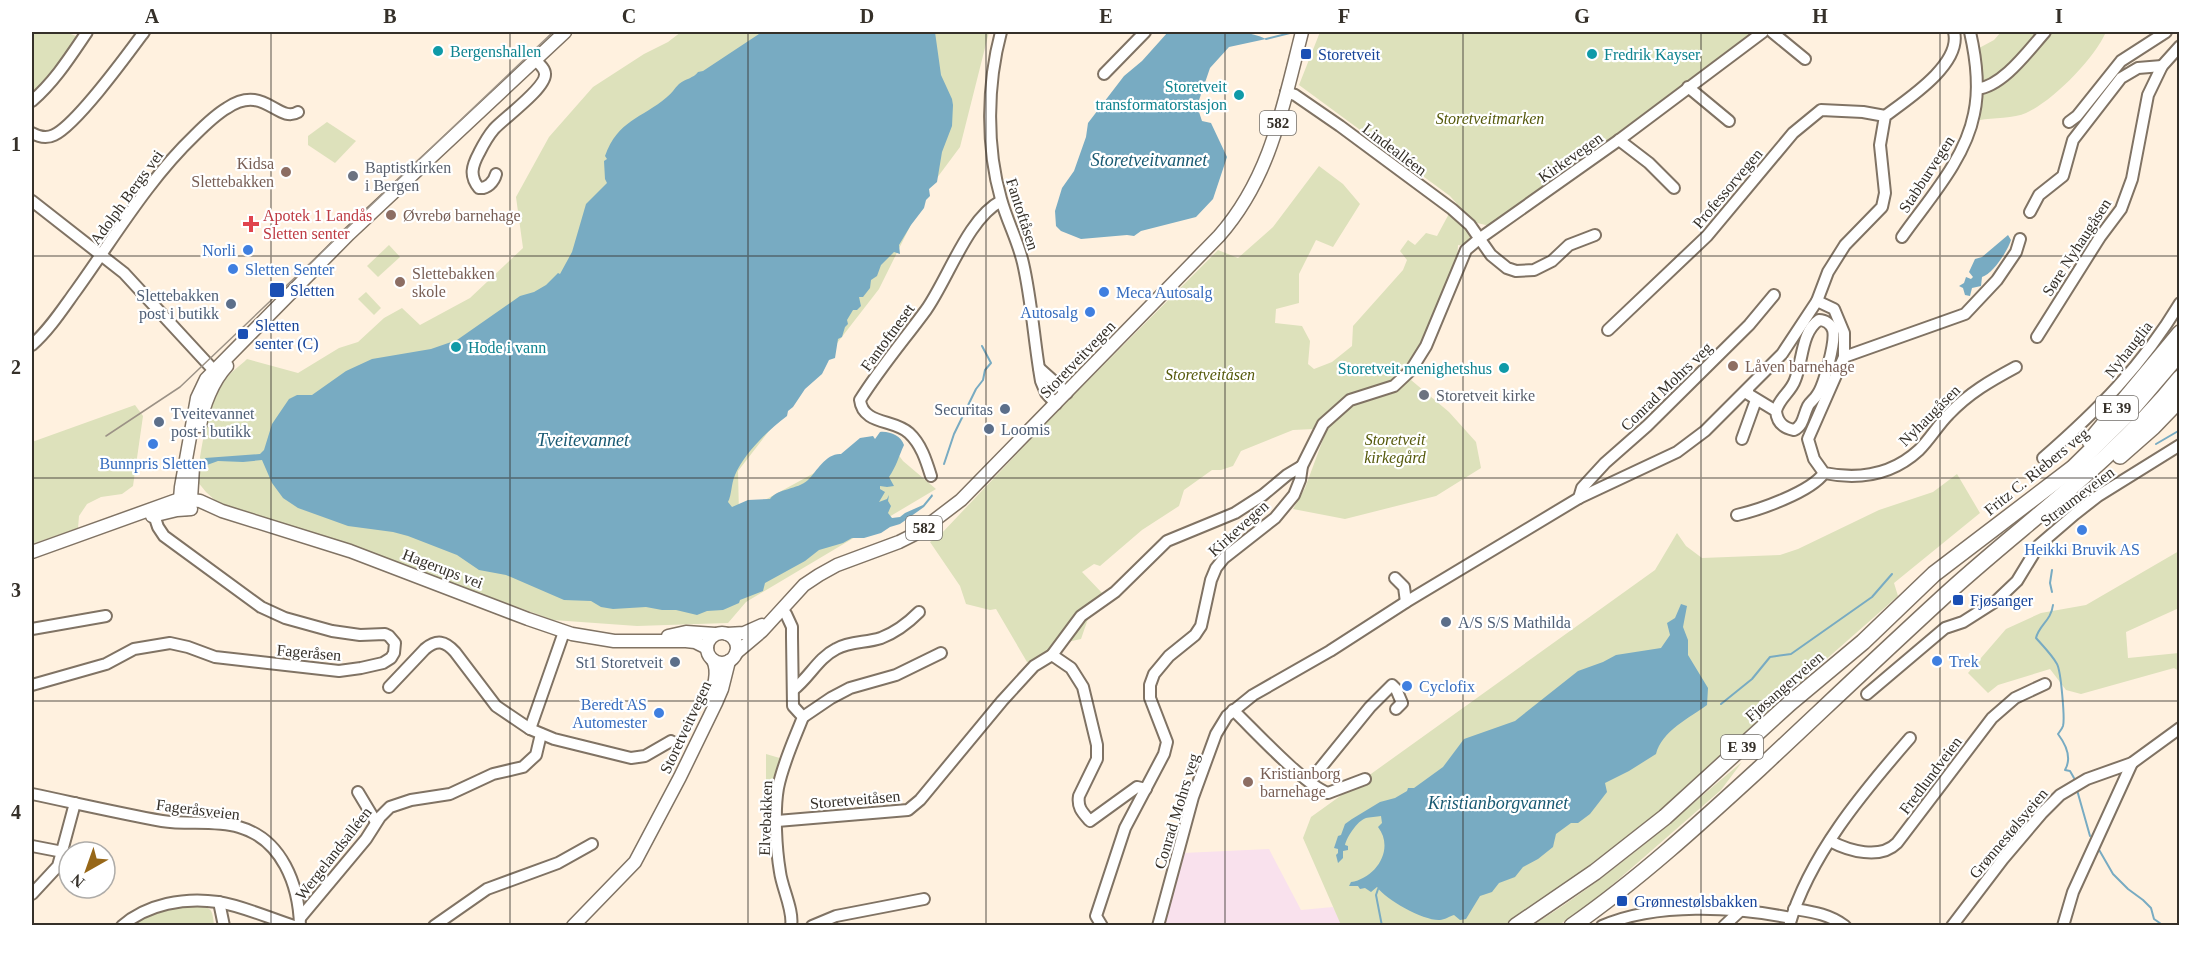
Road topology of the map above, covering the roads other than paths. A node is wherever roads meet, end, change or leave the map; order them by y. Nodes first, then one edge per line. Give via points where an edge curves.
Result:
1 (87, 32) edge
2 (144, 32) edge
3 (565, 32) edge
4 (1000, 32) edge
5 (1144, 32) edge
6 (1302, 32) edge
7 (1763, 32) edge
8 (1772, 32) edge
9 (1954, 32) edge
10 (1970, 32) edge
11 (2045, 32) edge
12 (2166, 32) edge
13 (2036, 37) edge
14 (2180, 46) edge
15 (534, 59) junction
16 (1805, 59) dead end
17 (2162, 66) junction
18 (1104, 74) dead end
19 (1688, 87) junction
20 (1977, 89) junction
21 (1286, 92) junction
22 (32, 101) edge
23 (298, 112) dead end
24 (1885, 116) junction
25 (1729, 121) dead end
26 (2069, 122) dead end
27 (32, 133) edge
28 (1619, 140) junction
29 (496, 174) dead end
30 (1674, 188) dead end
31 (32, 201) edge
32 (1001, 201) junction
33 (2030, 212) dead end
34 (1595, 235) dead end
35 (1902, 237) dead end
36 (1479, 239) junction
37 (2020, 239) dead end
38 (102, 255) junction
39 (1774, 295) dead end
40 (1816, 301) junction
41 (2180, 303) edge
42 (1608, 330) dead end
43 (2180, 333) edge
44 (2037, 337) dead end
45 (32, 345) edge
46 (2180, 353) edge
47 (1844, 357) junction
48 (2016, 367) dead end
49 (1039, 368) junction
50 (216, 373) junction
51 (2180, 378) edge
52 (1748, 389) junction
53 (1067, 393) junction
54 (2180, 399) edge
55 (1756, 400) junction
56 (1056, 404) junction
57 (1776, 411) junction
58 (1742, 439) dead end
59 (2180, 445) edge
60 (2043, 458) dead end
61 (1302, 466) junction
62 (1824, 473) junction
63 (931, 476) dead end
64 (2055, 482) junction
65 (2073, 487) junction
66 (1579, 498) junction
67 (186, 502) junction
68 (153, 512) junction
69 (1737, 515) dead end
70 (32, 552) edge
71 (1957, 555) joint
72 (1395, 578) dead end
73 (1406, 602) junction
74 (919, 612) dead end
75 (786, 614) dead end
76 (106, 616) dead end
77 (771, 620) junction
78 (32, 629) edge
79 (564, 632) junction
80 (721, 634) junction
81 (655, 640) junction
82 (941, 652) dead end
83 (710, 654) junction
84 (1053, 655) junction
85 (732, 657) junction
86 (2045, 684) dead end
87 (32, 685) edge
88 (389, 687) dead end
89 (793, 690) junction
90 (1867, 694) dead end
91 (1233, 710) junction
92 (1396, 710) dead end
93 (803, 717) junction
94 (2180, 728) edge
95 (530, 729) junction
96 (541, 735) junction
97 (1910, 738) dead end
98 (671, 741) dead end
99 (2132, 763) junction
100 (1365, 779) dead end
101 (1310, 781) junction
102 (1146, 789) junction
103 (358, 792) dead end
104 (32, 794) edge
105 (75, 803) junction
106 (665, 804) junction
107 (777, 821) junction
108 (376, 822) junction
109 (66, 840) edge
110 (1830, 841) junction
111 (592, 844) dead end
112 (32, 846) edge
113 (57, 851) edge
114 (57, 867) edge
115 (32, 894) edge
116 (924, 898) dead end
117 (219, 902) junction
118 (1740, 911) junction
119 (1791, 918) edge
120 (1099, 921) edge
121 (298, 923) edge
122 (792, 924) edge
123 (813, 924) edge
124 (122, 926) edge
125 (224, 926) edge
126 (434, 926) edge
127 (573, 926) edge
128 (1088, 926) edge
129 (1158, 926) edge
130 (1516, 926) edge
131 (1572, 926) edge
132 (1602, 926) edge
133 (1724, 926) edge
134 (1845, 926) edge
135 (1952, 926) edge
136 (2063, 926) edge

1 - 22 street via 62,69
2 - 27 street via 66,126 48,137
3 - 15 main road
4 - 32 street, Fantoftåsen via 991,110 993,160
5 - 18 street
6 - 21 main road, Storetveitvegen / 582
7 - 19 street, Kirkevegen
8 - 16 street
9 - 24 street via 1952,51 1936,75
10 - 20 street, Stabburvegen
11 - 13 street
12 - 26 street via 2121,61
13 - 20 street via 2008,72 1986,88
14 - 17 street, Søre Nyhaugåsen
15 - 29 street via 546,73 544,80 494,129 472,175 479,188 483,188
15 - 50 main road via 350,234
17 - 33 street via 2138,68 2121,78 2073,140 2063,176 2039,195
17 - 44 street, Søre Nyhaugåsen via 2148,95 2132,179 2121,209
19 - 25 street
19 - 28 street, Kirkevegen
20 - 35 street, Stabburvegen via 1974,115 1959,155
21 - 36 street, Lindealléen via 1331,120 1452,209
21 - 53 main road, Storetveitvegen / 582 via 1263,166 1230,223
23 - 38 street, Adolph Bergs vei via 284,114 265,102 250,99 224,109 164,168
24 - 40 street, Conrad Mohrs veg via 1880,145 1885,193 1882,207 1845,245
24 - 42 street, Professorvegen via 1821,110 1793,133 1707,236
28 - 30 street, Kirkevegen
28 - 36 street, Kirkevegen
31 - 38 street
32 - 49 street, Fantoftåsen via 1025,271
32 - 63 street, Fantoftneset via 981,216 935,297 860,399 871,417 909,432 922,450
34 - 36 street via 1569,245 1552,261 1525,272 1499,263
36 - 61 street, Kirkevegen via 1466,250 1426,346 1411,370 1394,386 1350,400 1338,409 1323,424
37 - 47 street via 1997,280 1965,314
38 - 45 street, Adolph Bergs vei
38 - 50 street via 124,273
39 - 66 street, Conrad Mohrs veg via 1749,326 1582,488
40 - 47 street via 1834,309 1844,333
40 - 52 street, Conrad Mohrs veg via 1782,354
41 - 60 street, Nyhauglia via 2142,360
43 - 64 highway, E 39
46 - 64 highway, Fritz C. Riebers veg / E 39 via 2127,415
47 - 62 street via 1808,439 1814,459
48 - 62 street, Nyhaugåsen via 1979,387 1918,450 1897,465 1858,477
49 - 53 street
49 - 56 street, Fantoftåsen via 1046,393
50 - 67 main road via 201,386 197,398
51 - 65 highway, Fritz C. Riebers veg / E 39 via 2120,445
52 - 55 street
52 - 66 street, Conrad Mohrs veg via 1677,452
53 - 56 main road, Storetveitvegen / 582
54 - 65 highway, E 39 via 2096,477
55 - 57 street
55 - 58 street
56 - 77 main road, Storetveitvegen / 582 via 939,518 899,542 819,575
57 - 57 street via 1781,424 1794,430 1801,426 1809,404 1818,395 1834,333 1825,321 1819,320 1809,328 1795,382
59 - 90 street, Straumeveien via 2074,514 2039,545 2017,581 1996,601 1963,622 1945,628
61 - 84 street, Storetveitåsen via 1235,513 1167,541 1115,592 1081,616
61 - 102 street, Kirkevegen via 1293,495 1275,518 1216,568 1201,626 1154,674 1150,698 1167,742
62 - 69 street via 1820,480 1800,491
64 - 71 highway, Fritz C. Riebers veg / E 39
65 - 131 highway, Fritz C. Riebers veg / E 39 via 1971,573 1644,873
66 - 73 street, Conrad Mohrs veg
67 - 68 main road, Hagerups vei
67 - 79 main road, Hagerups vei via 351,551
68 - 70 main road, Hagerups vei
68 - 87 street, Fageråsen via 164,536 261,607 332,631 385,634 395,643 394,653 383,663 339,671 223,658 170,643 134,649 106,664
71 - 130 highway, Fjøsangerveien / E 39 via 1665,817 1595,872
72 - 73 street via 1404,587
73 - 91 street, Conrad Mohrs veg via 1330,651 1252,694
74 - 89 street via 882,638 833,650
75 - 89 street via 792,627
76 - 78 street
77 - 80 main road, Storetveitvegen / 582 via 744,633
77 - 85 main road, Storetveitvegen / 582
79 - 81 main road, Hagerups vei via 614,641
79 - 95 street
80 - 81 main road, Hagerups vei via 686,632
80 - 83 main road via 709,640
80 - 85 main road via 736,644
81 - 83 main road, Hagerups vei via 695,642
82 - 93 street via 896,675 850,688
83 - 85 main road via 721,663
83 - 106 main road, Storetveitvegen via 716,675 713,689
84 - 102 street via 1071,668 1083,687 1097,746 1097,759 1079,796 1080,810 1090,821 1137,787
84 - 107 street, Storetveitåsen via 1034,666 908,810
85 - 106 main road, Storetveitvegen via 722,689
86 - 110 street, Fredlundveien via 2015,698 1992,718 1890,850 1873,853
88 - 95 street via 430,645 448,644 496,706
89 - 93 street via 793,705
91 - 101 street
91 - 129 street, Conrad Mohrs veg via 1216,734 1193,797
92 - 101 street via 1402,703 1392,685
93 - 107 street, Elvebakken via 778,790
94 - 99 street, Grønnestølsveien
95 - 96 street
96 - 98 street via 631,758 645,756
96 - 108 street, Wergelandsalléen via 536,755 523,767 492,774 450,794 396,804
97 - 110 street via 1865,791
99 - 135 street, Grønnestølsveien via 2087,779 2060,795 2003,859
99 - 136 street, Grønnestølsveien via 2073,892
100 - 101 street via 1328,793
102 - 120 street, Kirkevegen via 1125,828
103 - 108 street
104 - 105 street, Fageråsveien
105 - 109 street
105 - 121 street, Fageråsveien via 168,822 238,827 255,834 266,840 286,864
106 - 127 main road, Storetveitvegen via 635,862
107 - 122 street, Elvebakken via 780,870
108 - 121 street, Wergelandsalléen
110 - 119 street
111 - 126 street via 558,863 487,889
112 - 113 street
114 - 115 street
116 - 123 street, Elvebakken
117 - 121 street
117 - 124 street via 171,902 134,915
117 - 125 street
118 - 119 street
118 - 132 street via 1670,910
118 - 133 street
119 - 134 street via 1818,912
120 - 128 street, Kirkevegen
122 - 123 street, Elvebakken

